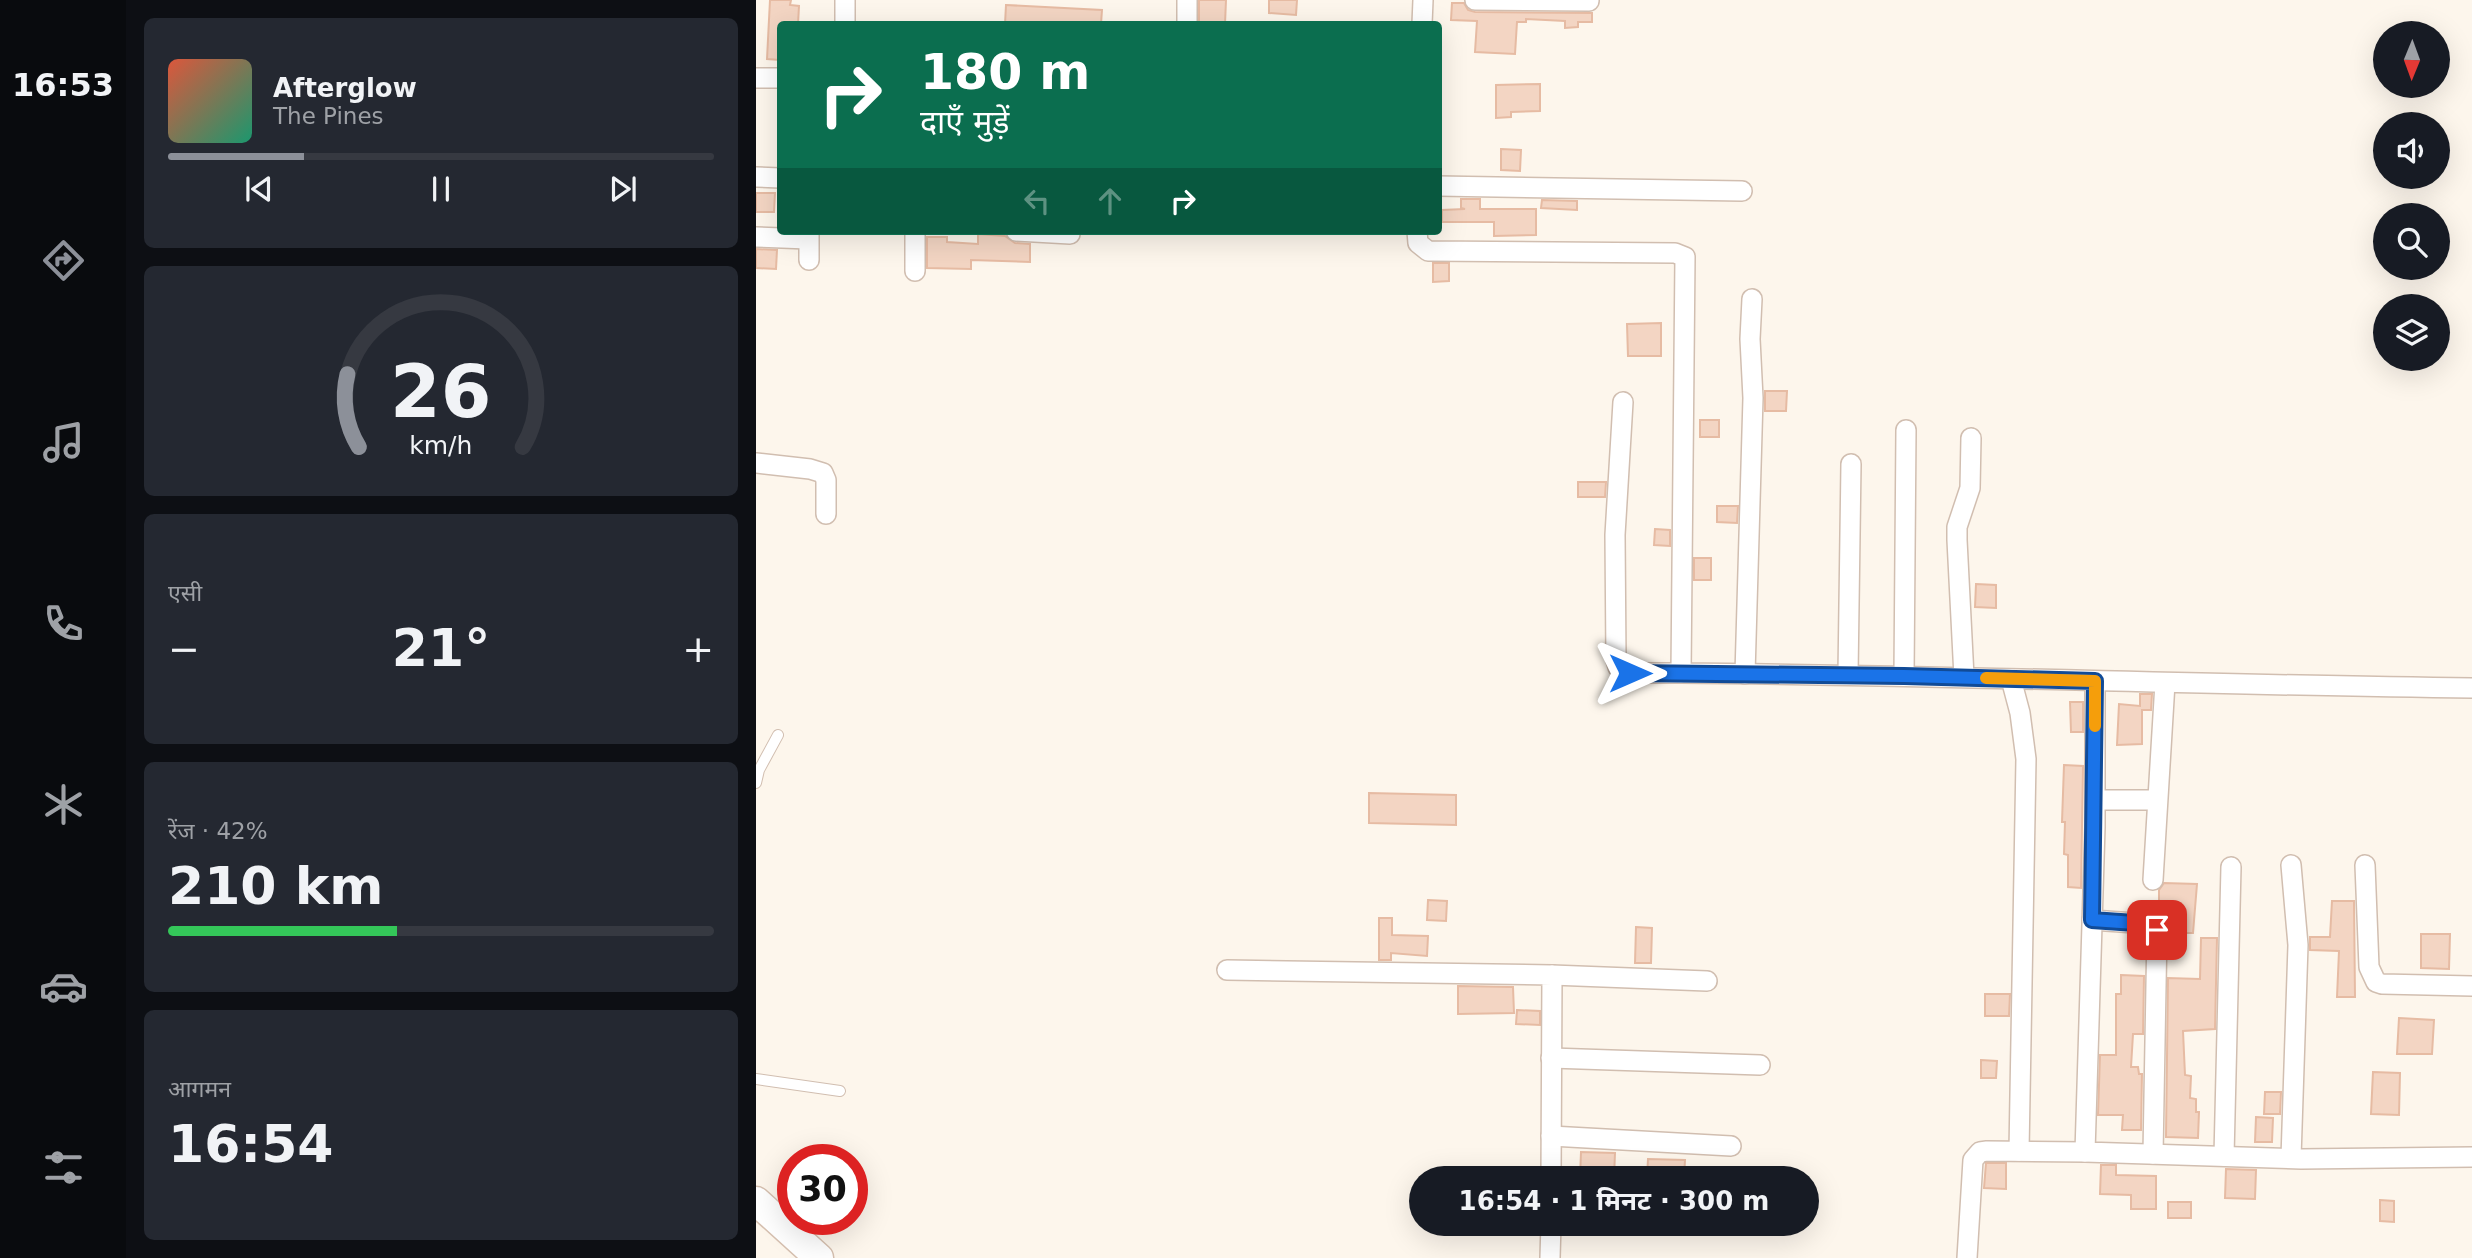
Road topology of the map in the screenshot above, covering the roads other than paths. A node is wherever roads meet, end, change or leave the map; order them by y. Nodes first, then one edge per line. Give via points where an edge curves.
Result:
1 (845, 0) edge
2 (1187, 0) edge
3 (1423, 0) edge
4 (1475, 0) edge
5 (1589, 1) edge
6 (845, 21) edge
7 (1187, 21) edge
8 (1422, 21) edge
9 (756, 78) edge
10 (777, 78) edge
11 (756, 177) edge
12 (777, 178) edge
13 (1442, 186) edge
14 (1742, 191) dead end
15 (808, 235) edge
16 (915, 235) edge
17 (1417, 235) edge
18 (756, 237) edge
19 (809, 260) dead end
20 (915, 271) dead end
21 (1752, 299) dead end
22 (1623, 402) dead end
23 (1906, 430) dead end
24 (1971, 438) dead end
25 (756, 463) edge
26 (1851, 464) dead end
27 (826, 514) dead end
28 (1681, 673) junction
29 (1745, 674) junction
30 (1848, 675) junction
31 (1904, 676) junction
32 (1964, 677) junction
33 (2011, 679) junction
34 (2095, 681) junction
35 (2165, 683) junction
36 (2472, 688) edge
37 (778, 735) dead end
38 (756, 783) edge
39 (2095, 800) junction
40 (2156, 800) junction
41 (2291, 865) dead end
42 (2365, 865) dead end
43 (2231, 867) dead end
44 (2153, 880) dead end
45 (2092, 920) junction
46 (1227, 970) dead end
47 (1552, 975) junction
48 (1707, 981) dead end
49 (2472, 986) edge
50 (1551, 1058) junction
51 (1760, 1065) dead end
52 (756, 1079) edge
53 (840, 1091) dead end
54 (1551, 1136) junction
55 (1731, 1146) dead end
56 (2019, 1151) junction
57 (2085, 1152) junction
58 (2153, 1154) junction
59 (2224, 1156) junction
60 (2472, 1157) edge
61 (2291, 1158) junction
62 (1551, 1166) edge
63 (756, 1200) edge
64 (1551, 1236) edge
65 (819, 1258) edge
66 (1550, 1258) edge
67 (1967, 1258) edge

1 - 6 street
2 - 7 street
3 - 8 street
4 - 5 street
9 - 10 street
11 - 12 street
13 - 14 street
15 - 18 street
15 - 19 street
16 - 20 street
17 - 28 street via 1418,243 1428,251 1675,253 1685,257
21 - 29 street
22 - 28 street via 1615,536 1616,660 1618,667 1630,673
23 - 31 street
24 - 32 street via 1970,488 1957,540
25 - 27 street via 823,473
26 - 30 street
28 - 29 street
29 - 30 street
30 - 31 street
31 - 32 street
32 - 33 street
33 - 34 street
33 - 56 street via 2026,759
34 - 35 street
34 - 39 street
35 - 36 street
35 - 40 street
37 - 38 lane
39 - 40 street
39 - 45 street
40 - 44 street
41 - 61 street via 2298,945
42 - 49 street via 2369,967 2376,982
43 - 59 street
45 - 57 street
45 - 58 street via 2149,924 2157,930
46 - 47 street
47 - 48 street
47 - 50 street
50 - 51 street
50 - 54 street
52 - 53 lane
54 - 55 street
54 - 62 street
56 - 57 street
56 - 67 street via 1980,1152 1973,1160
57 - 58 street
58 - 59 street
59 - 61 street
60 - 61 street
63 - 65 main road
64 - 66 street

